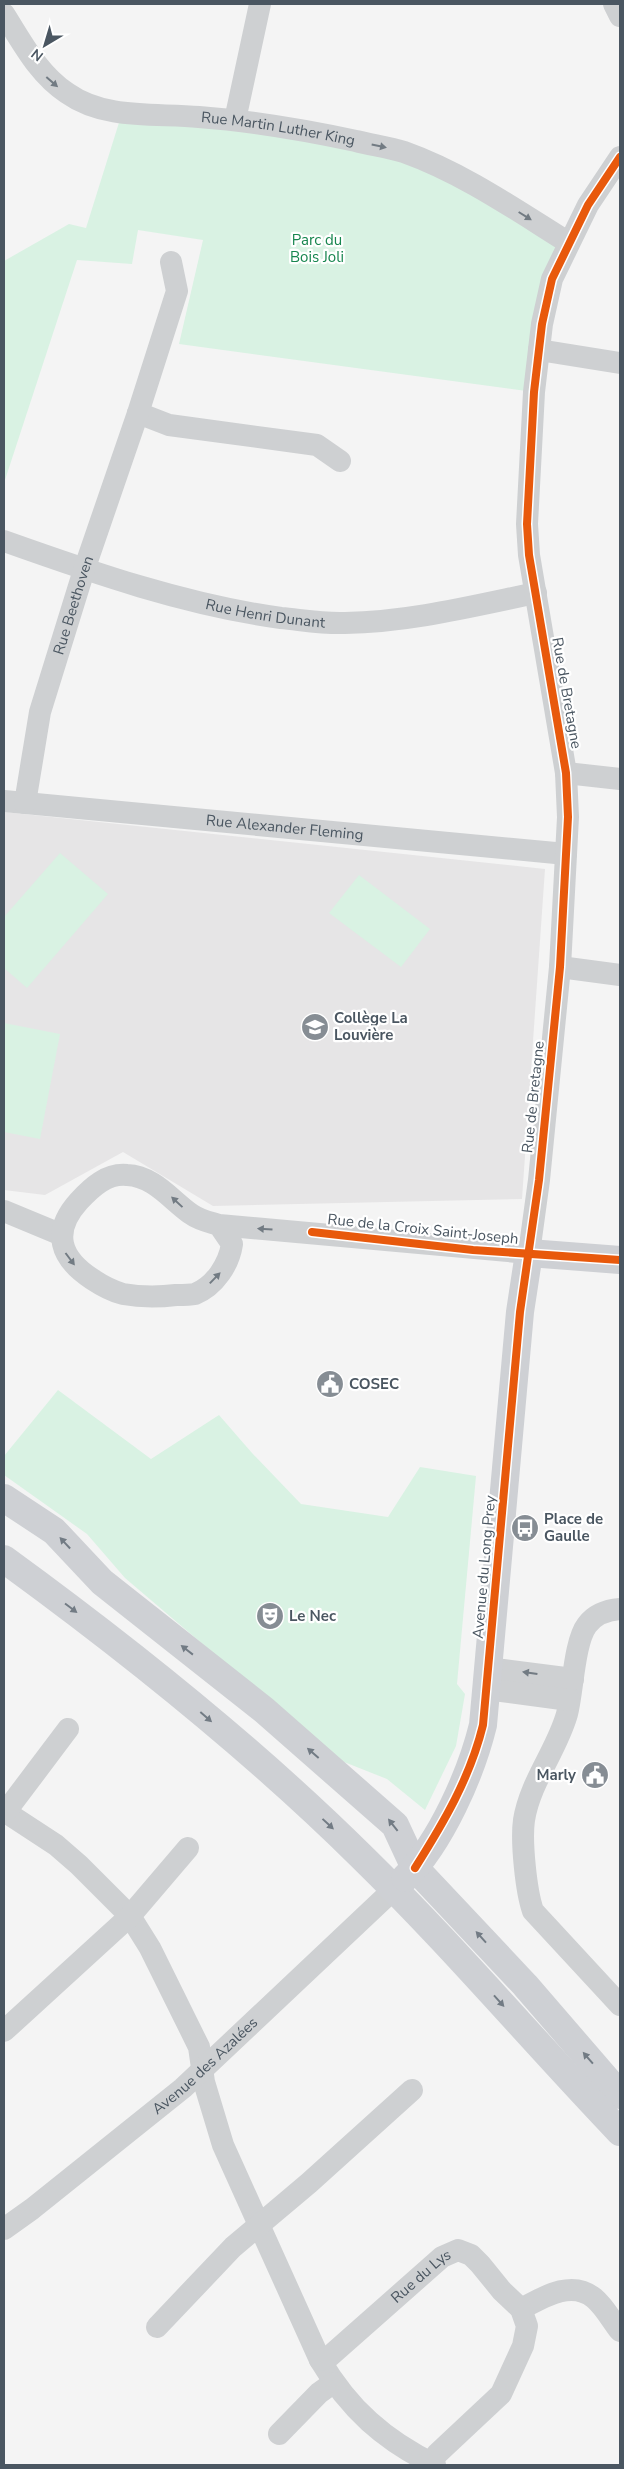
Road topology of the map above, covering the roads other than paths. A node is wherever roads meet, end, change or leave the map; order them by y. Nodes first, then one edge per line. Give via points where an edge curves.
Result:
1 (260, 4) edge
2 (614, 4) edge
3 (4, 14) edge
4 (620, 16) edge
5 (235, 120) junction
6 (620, 157) edge
7 (569, 244) junction
8 (171, 262) dead end
9 (539, 350) junction
10 (620, 363) edge
11 (138, 413) junction
12 (340, 461) dead end
13 (4, 541) edge
14 (84, 570) junction
15 (536, 593) junction
16 (566, 773) junction
17 (620, 779) edge
18 (14, 802) edge
19 (566, 854) junction
20 (560, 967) junction
21 (620, 975) edge
22 (4, 1211) edge
23 (219, 1225) junction
24 (62, 1235) junction
25 (529, 1253) junction
26 (620, 1260) edge
27 (4, 1498) edge
28 (4, 1559) edge
29 (620, 1609) edge
30 (487, 1678) junction
31 (571, 1690) junction
32 (68, 1729) dead end
33 (5, 1812) edge
34 (188, 1848) dead end
35 (415, 1868) junction
36 (394, 1889) junction
37 (130, 1916) junction
38 (620, 2005) edge
39 (4, 2031) edge
40 (203, 2069) junction
41 (412, 2090) dead end
42 (620, 2095) edge
43 (620, 2132) edge
44 (259, 2225) junction
45 (4, 2229) edge
46 (521, 2309) junction
47 (157, 2327) dead end
48 (620, 2331) edge
49 (320, 2360) junction
50 (333, 2383) junction
51 (279, 2434) dead end
52 (433, 2464) edge

1 - 5 street
2 - 4 street
3 -> 5 street, Rue Martin Luther King via 48,79 89,105 122,113
5 -> 7 street, Rue Martin Luther King via 324,134 403,152 472,183
6 - 7 street, Rue de Bretagne via 588,205
7 - 9 street, Rue de Bretagne via 552,279
8 - 11 street, Rue Beethoven via 176,291
9 - 10 street
9 - 15 street, Rue de Bretagne via 527,524 528,555
11 - 12 street via 169,425 317,445
11 - 14 street, Rue Beethoven
13 - 14 street, Rue Henri Dunant
14 - 15 street, Rue Henri Dunant via 184,599 252,614 344,624 428,614
14 - 18 street, Rue Beethoven
15 - 16 street, Rue de Bretagne
16 - 17 street
16 - 19 street, Rue de Bretagne
18 - 19 street, Rue Alexander Fleming
19 - 20 street, Rue de Bretagne
20 - 21 street
20 - 25 street, Rue de Bretagne
22 - 24 street
23 -> 24 street, Rue de la Croix Saint-Joseph via 192,1215 172,1197 139,1177 117,1175 102,1180 80,1201 65,1220
24 -> 23 street via 63,1249 69,1260 99,1283 123,1294 165,1296 195,1294 220,1274 232,1244
25 -> 23 street, Rue de la Croix Saint-Joseph
25 - 26 main road, Rue de la Croix Saint-Joseph
25 - 30 main road, Avenue du Long Prey via 520,1312
35 -> 27 main road via 395,1825 264,1710 102,1582 54,1531
28 -> 36 main road via 169,1685 298,1797
29 - 31 street via 607,1611 587,1625 581,1636
30 - 31 street
30 - 35 main road, Avenue du Long Prey via 483,1725 473,1761 441,1827
31 - 38 street via 566,1714 525,1818 523,1831 529,1898 533,1911
32 - 33 street
33 - 37 street via 56,1845
34 - 37 street
35 - 36 main road, Avenue du Long Prey
42 -> 35 main road via 518,1978
36 - 40 street, Avenue des Azalées
36 -> 43 main road
37 - 39 street
37 - 40 street via 172,1990 199,2047
40 - 44 street via 223,2145
40 - 45 street, Avenue des Azalées
41 - 44 street
44 - 47 street via 233,2246
44 - 49 street
46 - 48 street via 553,2292 578,2291 595,2298
46 - 49 street, Rue du Lys via 471,2255 458,2250 442,2257 330,2356
46 - 52 street via 527,2326 523,2346 502,2394 436,2454
49 - 50 street
50 - 51 street
50 - 52 street via 368,2422 397,2444

